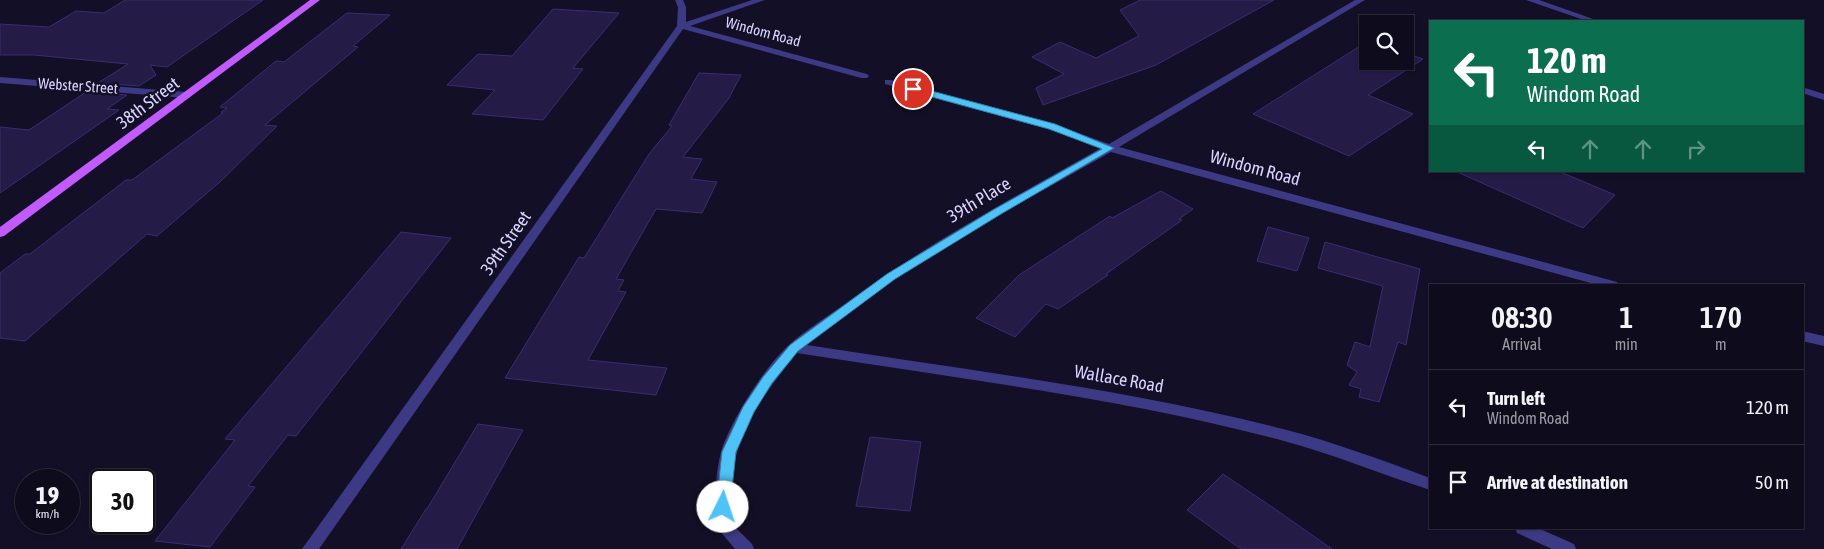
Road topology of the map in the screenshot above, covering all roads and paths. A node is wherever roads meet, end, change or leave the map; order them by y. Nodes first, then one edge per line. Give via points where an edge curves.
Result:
1 (316, 0) edge
2 (679, 0) edge
3 (761, 0) edge
4 (1360, 0) edge
5 (1530, 0) edge
6 (1592, 20) edge
7 (681, 26) junction
8 (864, 76) dead end
9 (0, 80) edge
10 (888, 82) dead end
11 (1804, 91) edge
12 (186, 94) junction
13 (1824, 97) edge
14 (1110, 148) junction
15 (0, 233) edge
16 (1609, 284) edge
17 (1804, 336) edge
18 (1824, 341) edge
19 (794, 348) junction
20 (1429, 484) edge
21 (1526, 529) edge
22 (739, 546) edge
23 (310, 549) edge
24 (1568, 549) edge

1 - 12 main road, 38th Street
2 - 7 street via 682,6
3 - 7 street
4 - 14 street, 39th Place
5 - 6 street
7 - 8 street, Windom Road
7 - 23 street, 39th Street
9 - 12 street, Webster Street
10 - 14 street, Windom Road via 1052,126
11 - 13 street
12 - 15 main road, 38th Street
14 - 16 street, Windom Road
14 - 19 street, 39th Place via 891,276
17 - 18 street
19 - 20 street, Wallace Road via 1145,403 1284,435 1355,456
19 - 22 street, 39th Place via 748,410 729,452 722,524
21 - 24 street

